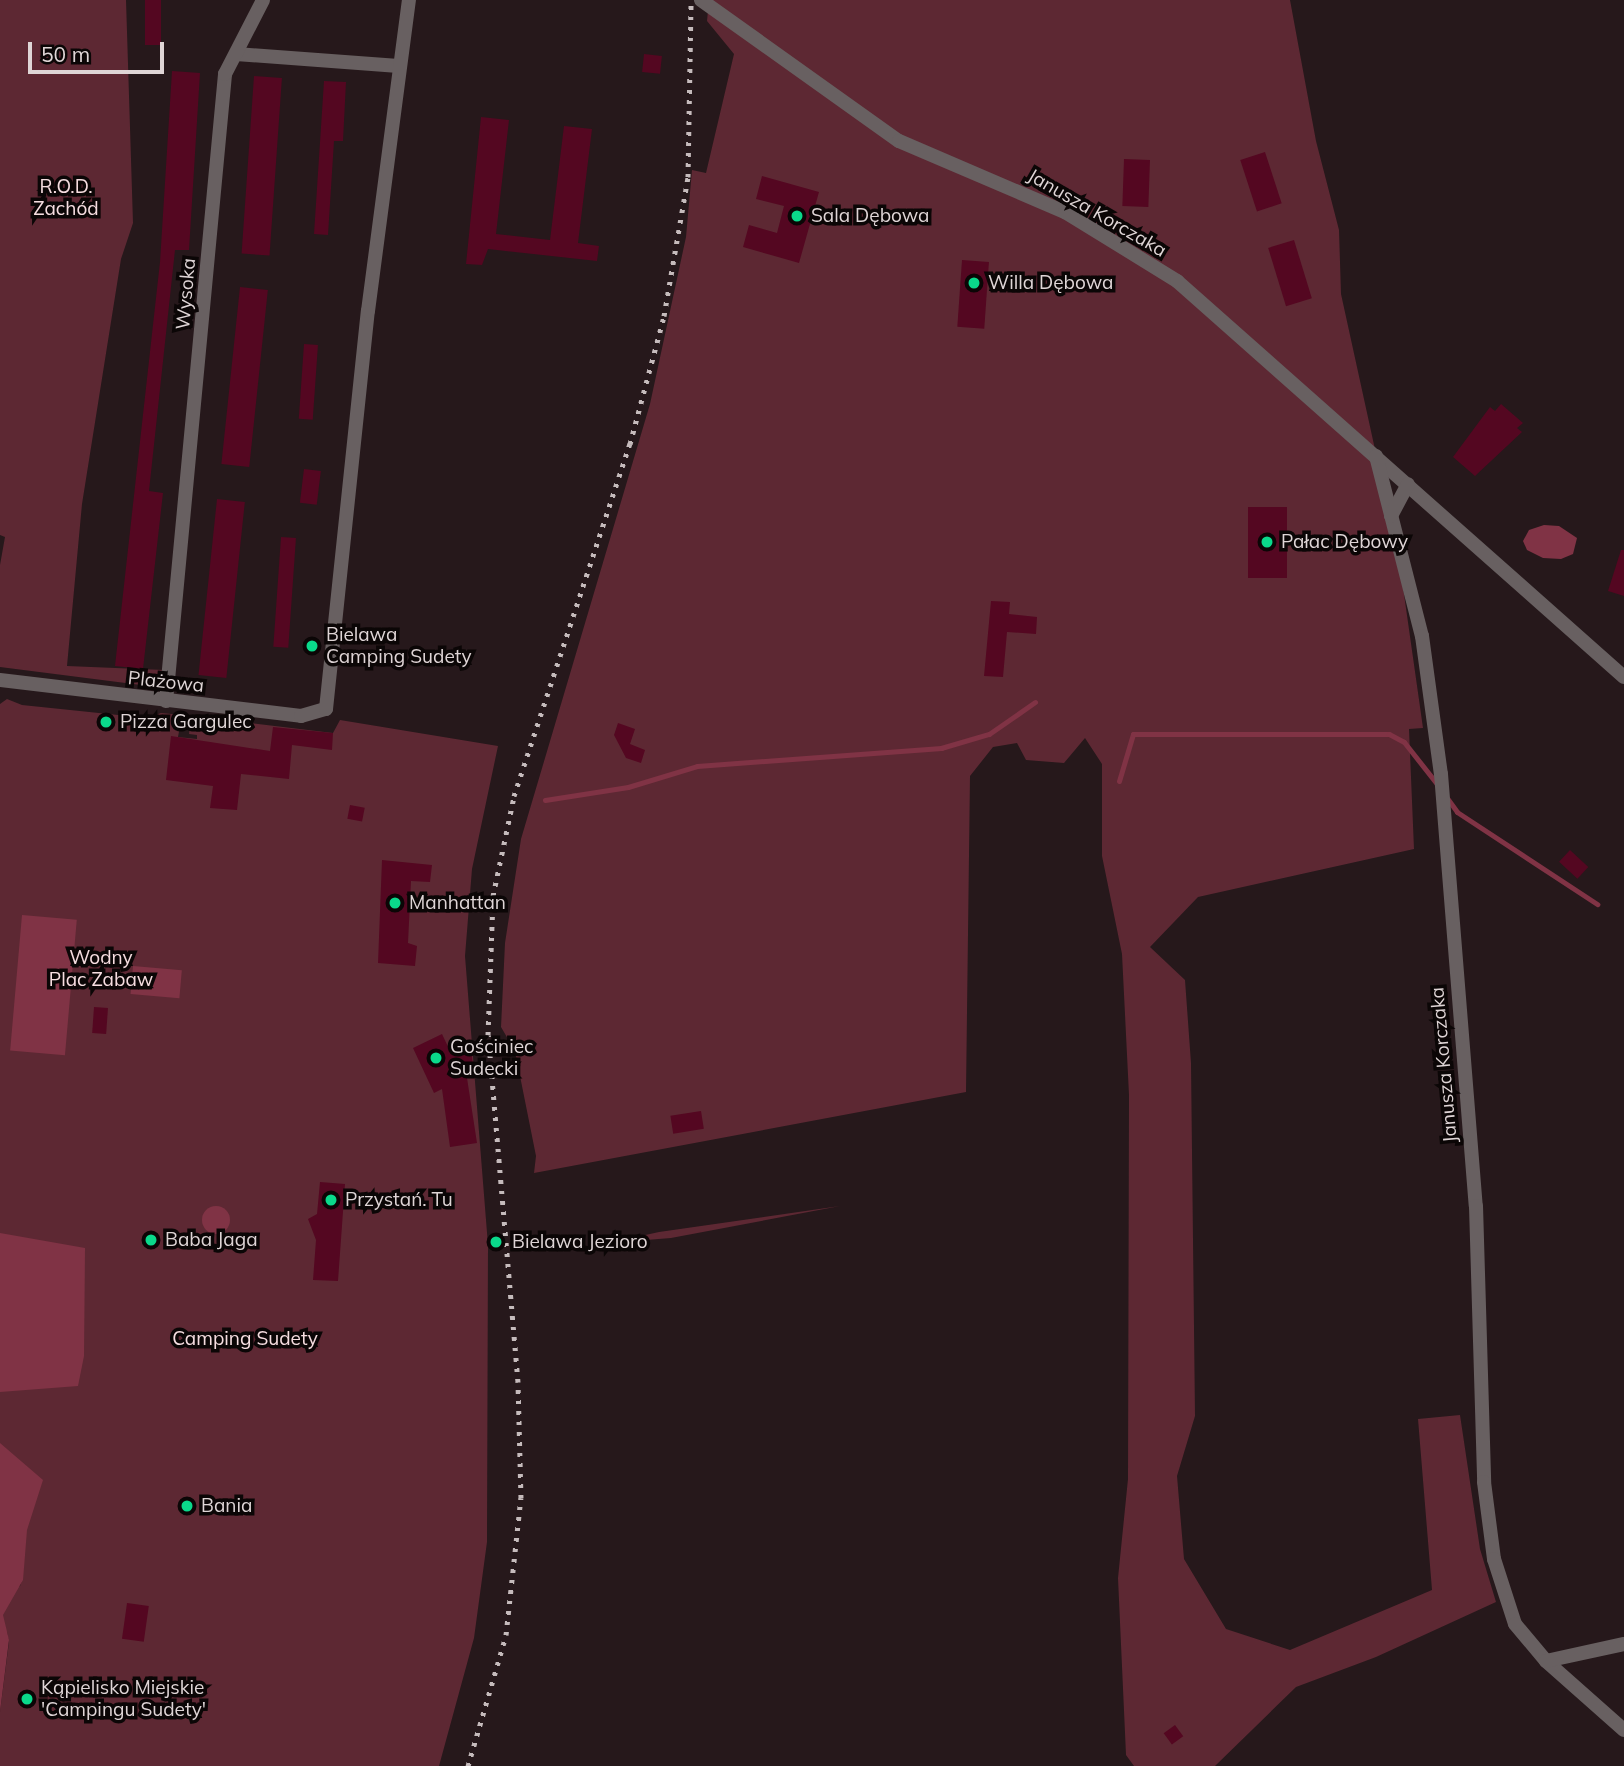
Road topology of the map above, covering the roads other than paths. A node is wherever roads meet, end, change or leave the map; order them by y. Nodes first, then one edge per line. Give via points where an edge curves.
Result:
1 (263, 0) edge
2 (409, 0) edge
3 (701, 0) edge
4 (236, 54) junction
5 (398, 66) junction
6 (1376, 456) junction
7 (1408, 484) junction
8 (1391, 516) junction
9 (1624, 677) edge
10 (0, 680) edge
11 (166, 701) junction
12 (1624, 1644) edge
13 (1546, 1661) junction
14 (1624, 1730) edge

1 - 4 street, Wysoka
2 - 5 street
3 - 6 street, Janusza Korczaka via 899,141 1065,212 1177,281
4 - 5 street
4 - 11 street, Wysoka via 225,74
5 - 11 street, Plażowa via 326,709 301,716
6 - 7 street, Janusza Korczaka
6 - 8 street, Janusza Korczaka
7 - 8 street
7 - 9 street, Janusza Korczaka
8 - 13 street, Janusza Korczaka via 1422,636 1441,774 1476,1206 1484,1482 1503,1594 1515,1624
10 - 11 street, Plażowa
12 - 13 street
13 - 14 street, Janusza Korczaka

